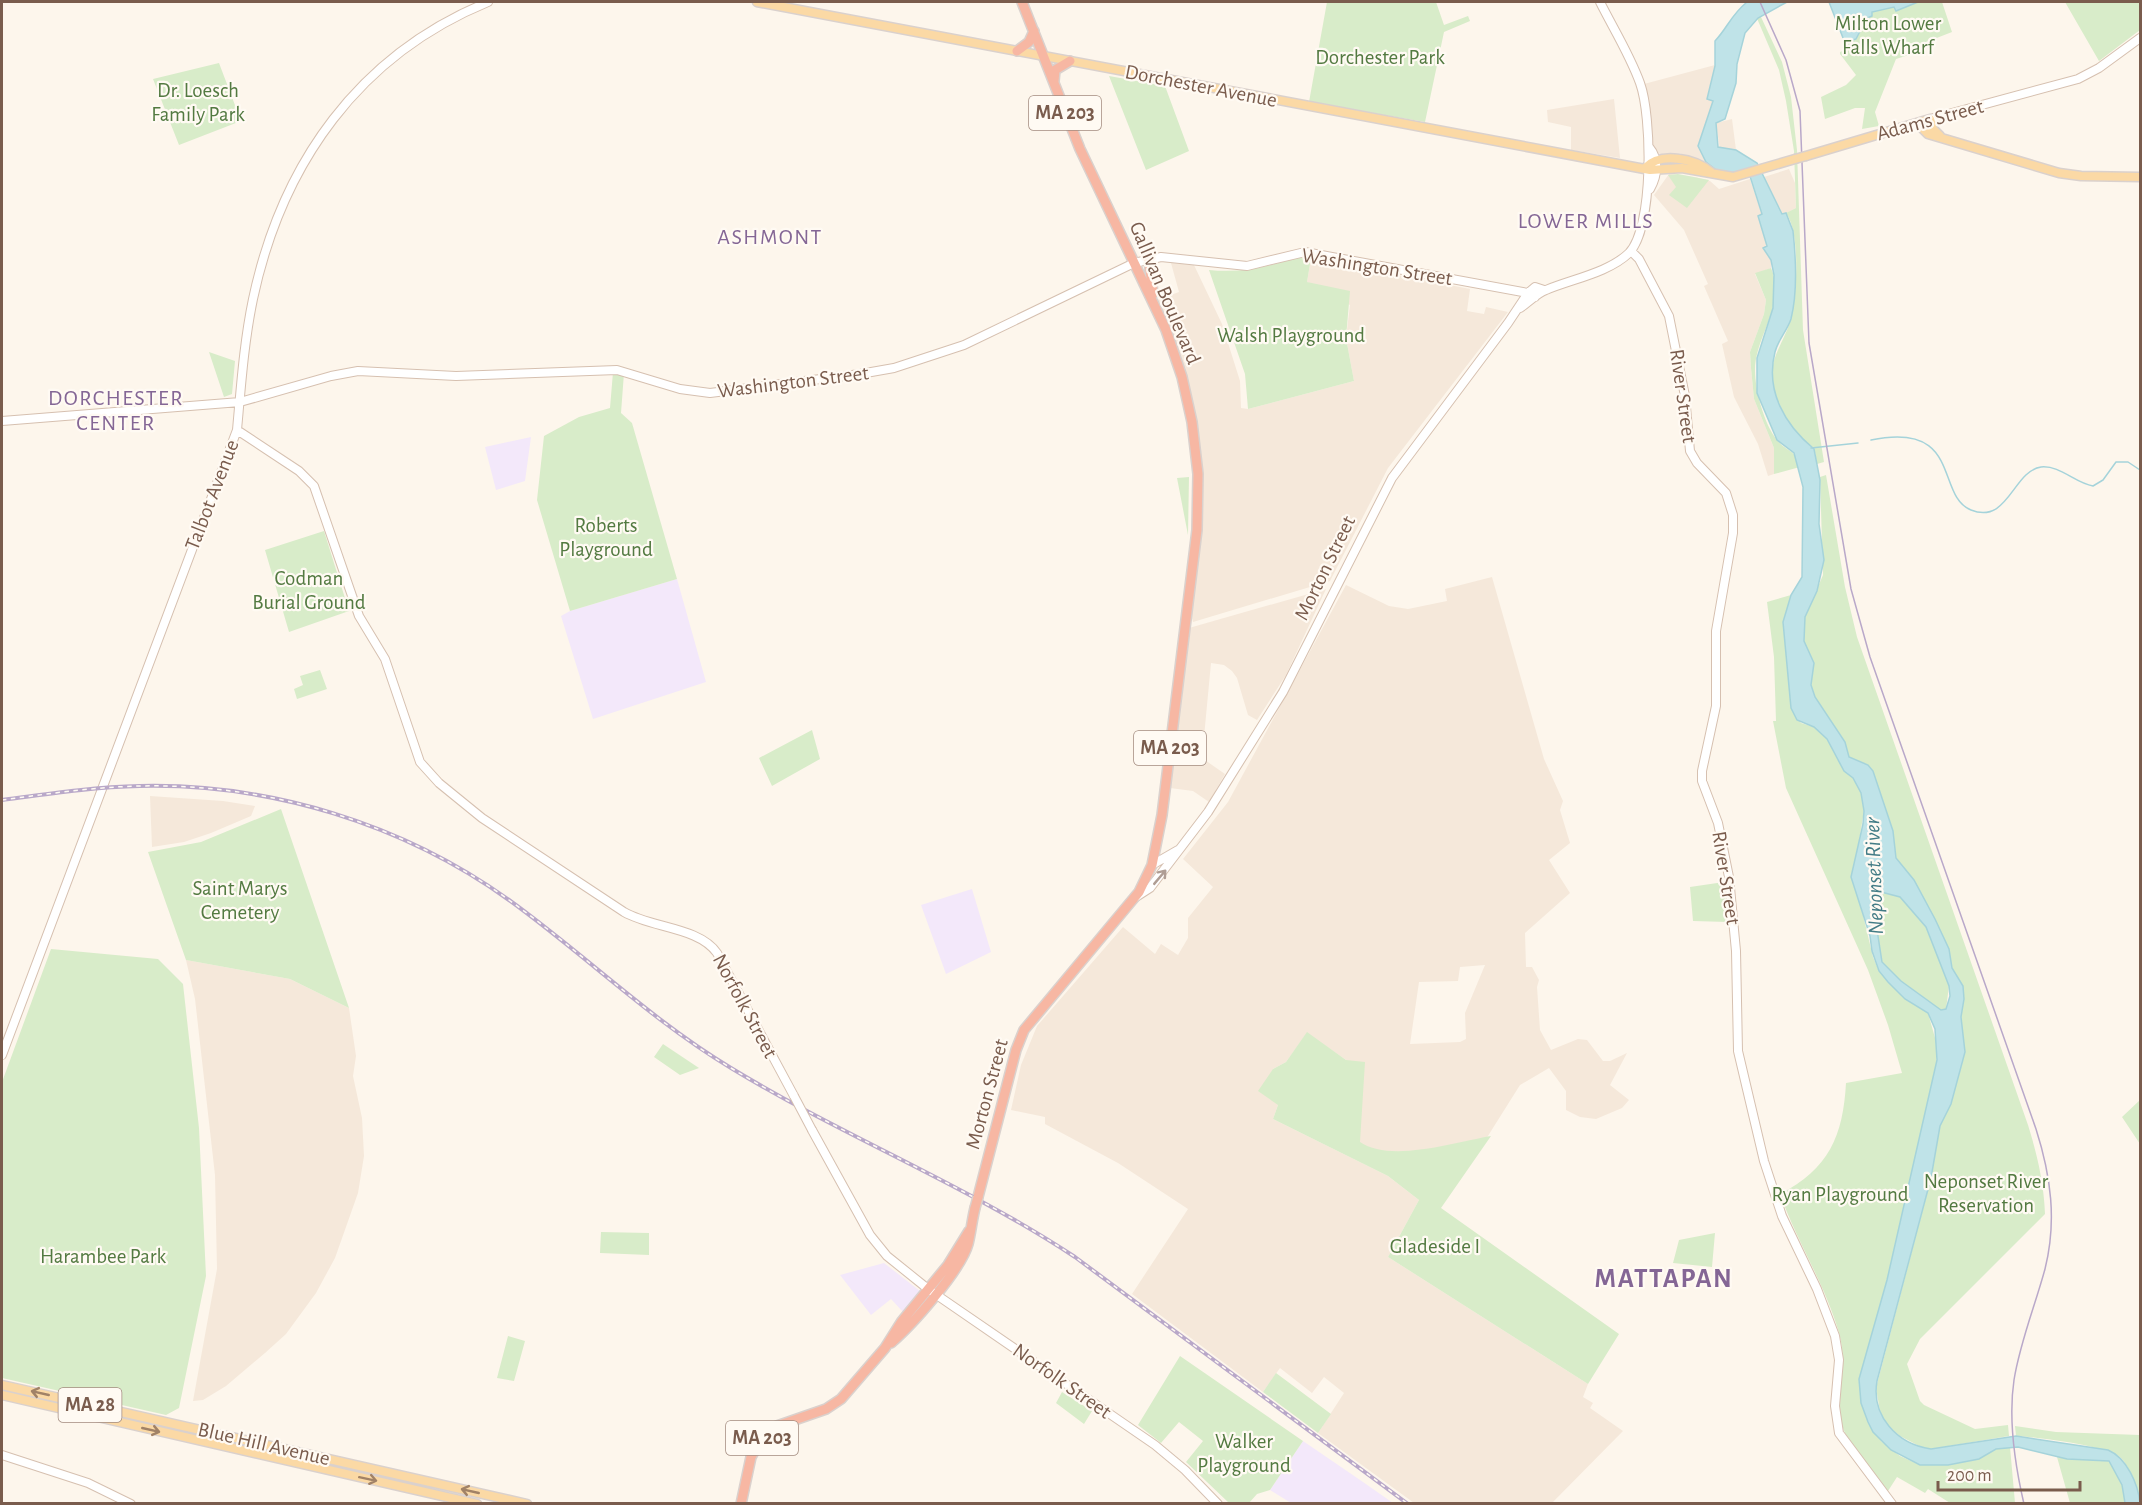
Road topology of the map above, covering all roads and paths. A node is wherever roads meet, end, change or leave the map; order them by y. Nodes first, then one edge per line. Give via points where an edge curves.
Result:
1 (488, 2) edge
2 (757, 2) edge
3 (1023, 2) edge
4 (1600, 2) edge
5 (1034, 31) junction
6 (2140, 38) edge
7 (1017, 51) junction
8 (1044, 56) junction
9 (1070, 61) junction
10 (1055, 86) junction
11 (1930, 119) junction
12 (1917, 123) junction
13 (1947, 139) junction
14 (1651, 166) junction
15 (2140, 177) edge
16 (1631, 250) junction
17 (1149, 260) junction
18 (1134, 263) junction
19 (1532, 295) junction
20 (1155, 305) junction
21 (240, 402) junction
22 (2, 421) edge
23 (237, 430) junction
24 (1179, 849) junction
25 (1152, 865) junction
26 (1135, 898) junction
27 (2, 1055) edge
28 (932, 1292) junction
29 (2, 1384) edge
30 (2, 1395) edge
31 (179, 1425) junction
32 (206, 1431) junction
33 (177, 1436) junction
34 (203, 1442) junction
35 (2, 1455) edge
36 (315, 1455) junction
37 (312, 1466) junction
38 (494, 1500) edge
39 (131, 1503) edge
40 (477, 1503) edge
41 (527, 1503) edge
42 (741, 1503) edge
43 (1218, 1503) edge
44 (1892, 1503) edge

1 - 21 main road, Talbot Avenue via 449,18 405,46 369,76 324,132 300,173 267,251 248,324
2 - 7 main road, Dorchester Avenue
3 - 5 highway, Gallivan Boulevard / MA 203
4 - 14 main road via 1640,84
5 - 7 highway via 1029,42
5 - 8 highway, Gallivan Boulevard / MA 203
6 - 11 main road, Adams Street via 2078,79
7 - 8 main road, Dorchester Avenue
8 - 9 main road, Dorchester Avenue
8 - 10 highway, Gallivan Boulevard / MA 203
9 - 10 highway via 1055,70
9 - 14 main road, Dorchester Avenue via 1514,146
10 - 18 highway, Gallivan Boulevard / MA 203 via 1088,168
11 - 12 main road, Adams Street
11 - 13 main road via 1934,131
12 - 13 main road via 1924,133
12 - 14 main road, Adams Street, bridge via 1735,177 1684,160
13 - 15 main road via 2065,174
14 - 16 main road via 1649,190
16 - 19 main road, Washington Street via 1612,264 1544,290 1535,287
16 - 44 main road, River Street via 1670,316 1690,451 1726,493 1733,515 1716,631 1716,706 1702,771 1729,877 1742,1071 1773,1192 1836,1342 1839,1365 1835,1406 1839,1433
17 - 18 main road, Washington Street
17 - 19 main road, Washington Street via 1173,258 1247,266 1305,252
17 - 20 highway
18 - 20 highway, Gallivan Boulevard / MA 203
18 - 21 main road, Washington Street via 964,345 875,372 710,393 680,389 617,370 456,376 370,371 331,376
19 - 24 main road, Morton Street via 1392,478 1283,692 1219,796
20 - 25 highway, Gallivan Boulevard / MA 203 via 1174,351 1187,399 1198,497 1162,815
21 - 22 main road, Washington Street
21 - 23 main road, Talbot Avenue
23 - 27 main road, Talbot Avenue
23 - 28 main road, Norfolk Street, bridge via 299,471 314,486 358,616 385,659 411,742 424,768 482,818 614,907 639,920 705,939 717,952 876,1246
24 - 25 main road, Morton Street
26 -> 24 main road, Morton Street via 1150,888
25 - 26 highway, Morton Street / MA 203
26 - 28 highway, Morton Street / MA 203, bridge via 1024,1030 969,1231
28 - 42 highway, Morton Street / MA 203 via 836,1404 780,1425 764,1436 751,1457
28 - 43 main road, Norfolk Street via 1155,1445
31 -> 29 main road, Blue Hill Avenue / MA 28
30 -> 33 main road, Blue Hill Avenue / MA 28
31 - 32 main road, Blue Hill Avenue / MA 28
31 - 33 main road
32 - 34 main road
32 - 36 main road, Blue Hill Avenue / MA 28
33 - 34 main road, Blue Hill Avenue / MA 28
34 - 37 main road, Blue Hill Avenue / MA 28
35 - 39 main road via 93,1485
36 - 37 main road
38 -> 36 main road, Blue Hill Avenue / MA 28
37 -> 40 main road, Blue Hill Avenue / MA 28
38 - 41 main road, Blue Hill Avenue / MA 28

